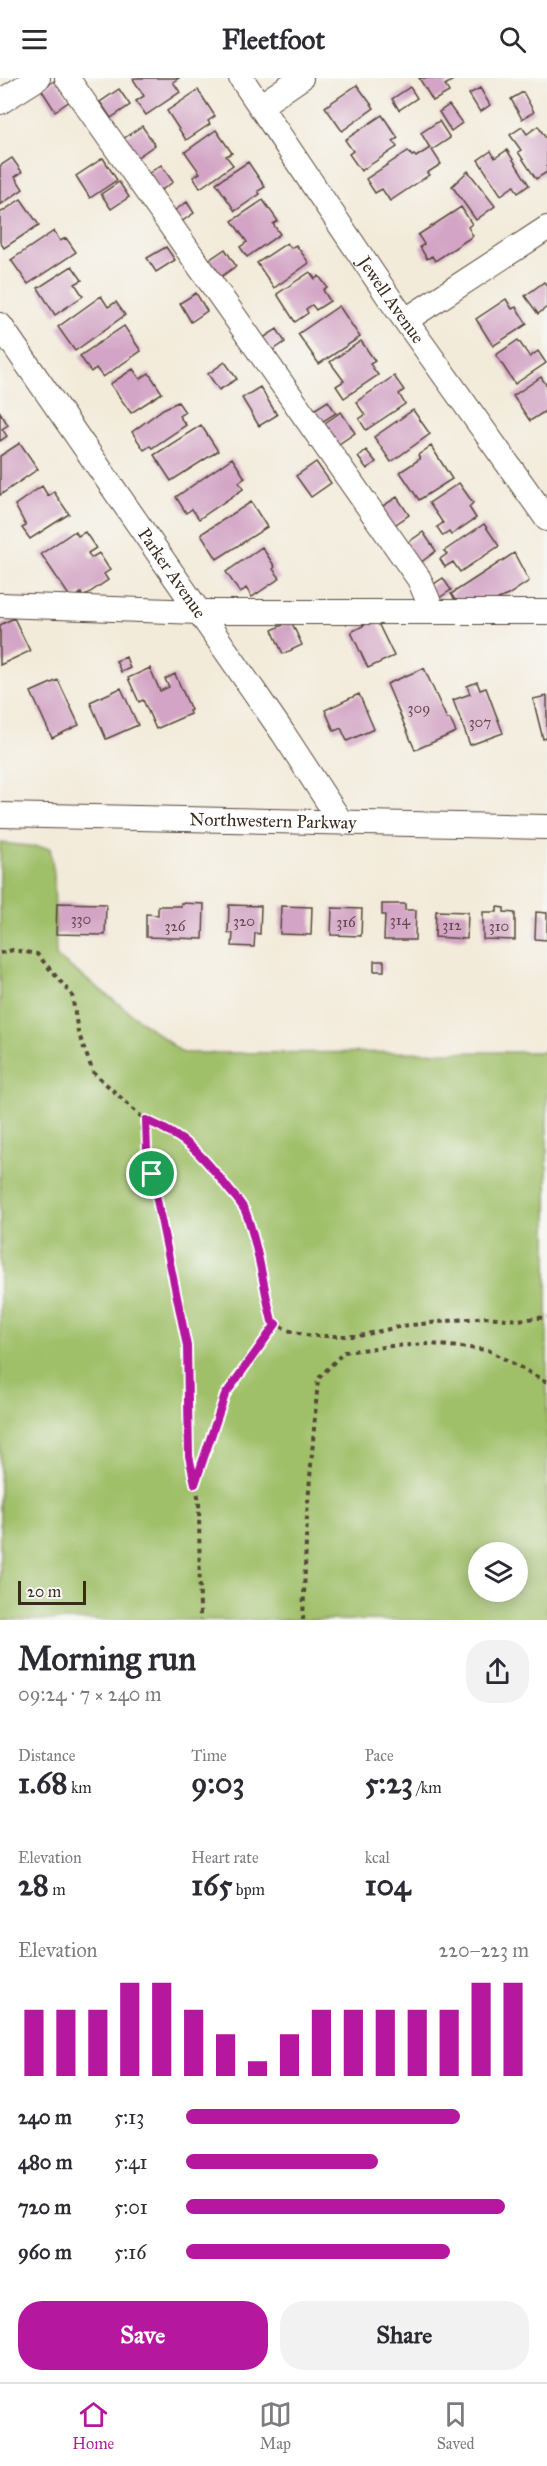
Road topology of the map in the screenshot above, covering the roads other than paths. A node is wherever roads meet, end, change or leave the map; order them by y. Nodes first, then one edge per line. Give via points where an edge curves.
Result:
1 (38, 78) edge
2 (67, 78) edge
3 (241, 78) edge
4 (301, 78) edge
5 (0, 102) edge
6 (260, 106) junction
7 (547, 228) edge
8 (406, 320) junction
9 (0, 325) edge
10 (546, 514) edge
11 (0, 605) edge
12 (199, 612) junction
13 (433, 612) junction
14 (547, 612) edge
15 (0, 815) edge
16 (341, 822) junction
17 (547, 827) edge

1 - 5 street
2 - 13 street via 419,579
3 - 6 street, Jewell Avenue
4 - 6 street
6 - 8 street, Jewell Avenue
7 - 8 street
8 - 10 street, Jewell Avenue
9 - 12 street, Parker Avenue
11 - 12 street
12 - 13 street
12 - 16 street, Parker Avenue
13 - 14 street
15 - 16 street, Northwestern Parkway
16 - 17 street, Northwestern Parkway

